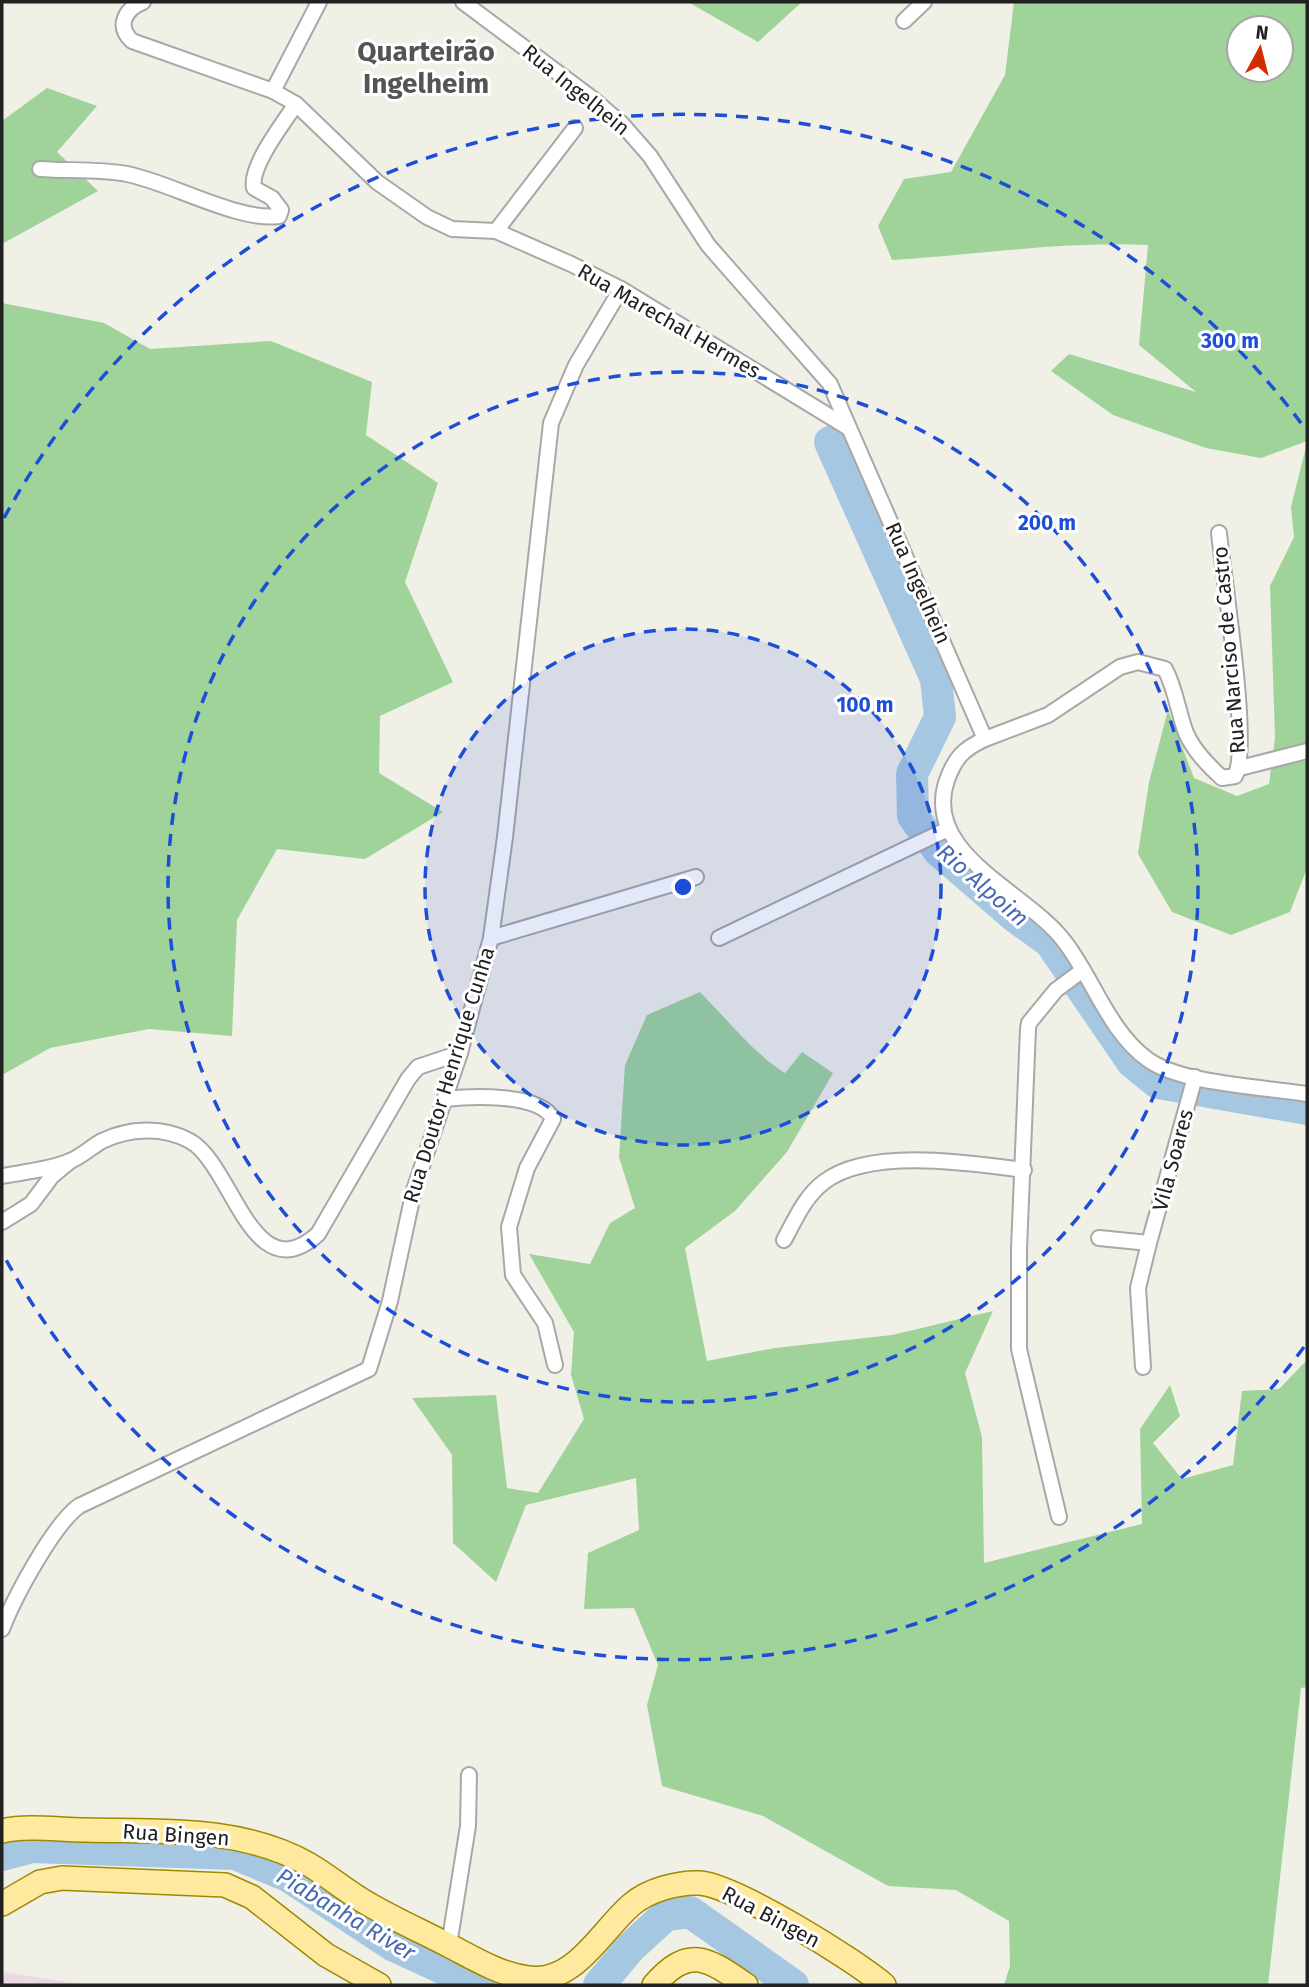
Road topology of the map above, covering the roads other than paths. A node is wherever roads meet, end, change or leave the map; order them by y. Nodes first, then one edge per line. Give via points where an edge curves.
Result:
1 (144, 2) edge
2 (319, 2) edge
3 (463, 2) edge
4 (924, 2) edge
5 (904, 21) dead end
6 (273, 91) junction
7 (296, 104) junction
8 (575, 128) dead end
9 (40, 169) dead end
10 (496, 231) junction
11 (621, 289) junction
12 (847, 427) junction
13 (1219, 533) dead end
14 (985, 739) junction
15 (1307, 751) edge
16 (1240, 768) junction
17 (946, 830) junction
18 (696, 877) dead end
19 (491, 938) junction
20 (719, 938) dead end
21 (1083, 971) junction
22 (460, 1053) junction
23 (1195, 1078) junction
24 (1307, 1094) edge
25 (445, 1099) junction
26 (70, 1161) junction
27 (1024, 1170) junction
28 (2, 1176) edge
29 (2, 1222) edge
30 (1099, 1238) dead end
31 (784, 1240) dead end
32 (1149, 1243) junction
33 (555, 1366) dead end
34 (1143, 1367) dead end
35 (1059, 1517) dead end
36 (2, 1629) edge
37 (469, 1775) dead end
38 (2, 1831) edge
39 (2, 1904) edge
40 (449, 1945) junction
41 (379, 1985) edge
42 (654, 1985) edge
43 (746, 1985) edge
44 (884, 1985) edge

1 - 6 street, Rua Marechal Hermes via 124,18 126,35 132,41
2 - 6 street
3 - 12 street, Rua Ingelhein via 622,124 650,156 708,245 830,384
4 - 5 street
6 - 7 street, Rua Marechal Hermes
7 - 9 street via 263,155 253,182 254,188 276,202 279,216 242,211 128,174
7 - 10 street, Rua Marechal Hermes via 397,199 452,229
8 - 10 street
10 - 11 street, Rua Marechal Hermes
11 - 12 street, Rua Marechal Hermes
11 - 19 street, Rua Doutor Henrique Cunha via 576,365 551,423
12 - 14 street, Rua Ingelhein
13 - 16 street, Rua Narciso de Castro via 1241,731
14 - 16 street, Rua Narciso de Castro via 1048,715 1120,667 1138,663 1165,669 1176,689 1186,733 1208,765 1222,778 1235,776
14 - 17 street via 964,748 952,765 945,786
15 - 16 street, Rua Narciso de Castro
17 - 20 street
17 - 21 street via 976,866 1040,913
18 - 19 street
19 - 22 street, Rua Doutor Henrique Cunha
21 - 23 street via 1115,1024 1146,1058 1165,1070
21 - 27 street via 1056,990 1029,1023
22 - 25 street, Rua Doutor Henrique Cunha
22 - 26 street via 418,1067 408,1079 318,1234 298,1248 275,1249 266,1243 244,1216 206,1152 189,1140 140,1129 102,1141
23 - 24 street
23 - 32 street, Vila Soares
25 - 33 street via 475,1096 537,1104 553,1119 527,1168 509,1227 513,1275 545,1323
25 - 36 street, Rua Doutor Henrique Cunha via 414,1190 390,1301 369,1369 79,1506 41,1555
26 - 28 street
26 - 29 street via 31,1204
27 - 31 street via 938,1160 849,1169 824,1182 803,1205
27 - 35 street via 1019,1349
30 - 32 street
32 - 34 street, Vila Soares via 1138,1289
37 - 40 street via 468,1826
38 - 40 main road, Rua Bingen via 202,1832 250,1841 310,1865 368,1905
39 - 41 main road via 40,1882 62,1878 225,1885 252,1897 326,1955
40 - 44 main road, Rua Bingen via 494,1969 529,1979 547,1978 559,1975 588,1951 632,1903 674,1885 702,1883 728,1891 782,1920
42 - 43 main road via 678,1963 692,1959 710,1961

